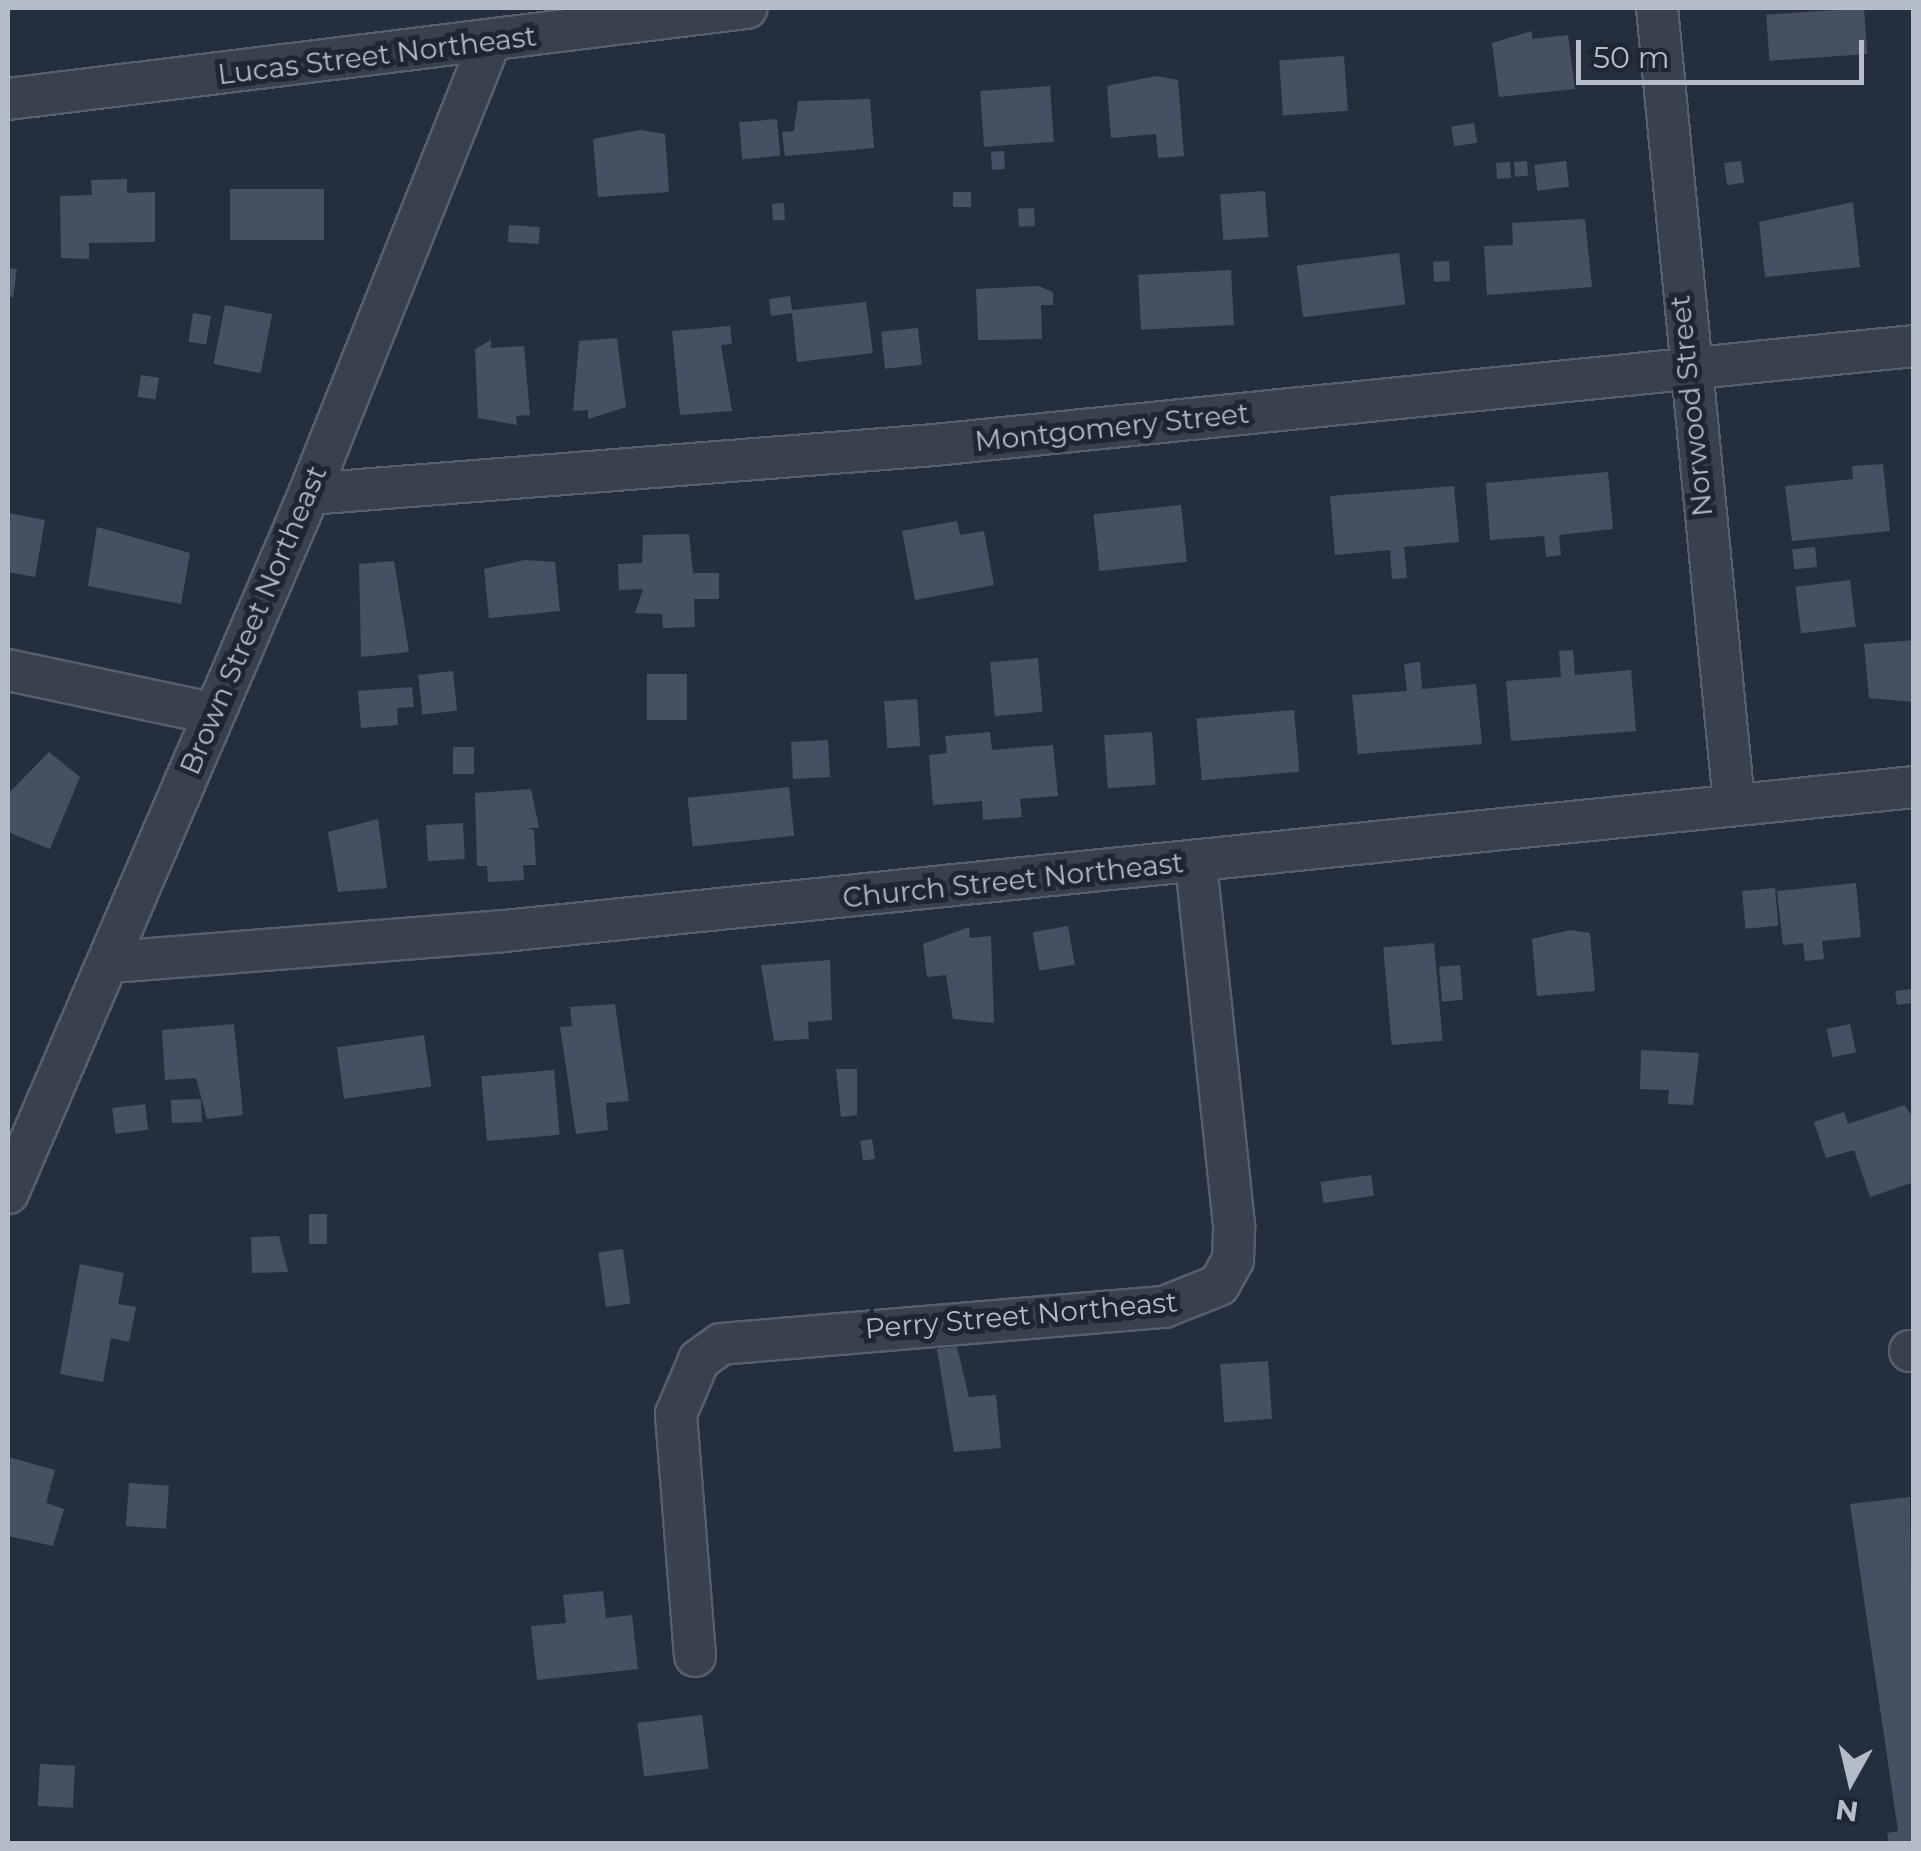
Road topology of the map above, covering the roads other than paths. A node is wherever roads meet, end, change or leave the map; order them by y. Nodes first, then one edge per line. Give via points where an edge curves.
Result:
1 (746, 8) edge
2 (1657, 8) edge
3 (490, 42) junction
4 (8, 99) edge
5 (1914, 346) edge
6 (1686, 368) junction
7 (309, 494) junction
8 (8, 670) edge
9 (211, 713) junction
10 (1914, 787) edge
11 (1734, 804) junction
12 (1196, 861) junction
13 (110, 962) junction
14 (16, 1147) edge
15 (8, 1192) edge
16 (695, 1656) dead end

1 - 3 street, Lucas Street Northeast
2 - 6 street, Norwood Street
3 - 4 street, Lucas Street Northeast
3 - 7 street, Brown Street Northeast
5 - 6 street, Montgomery Street
6 - 7 street, Montgomery Street via 934,445
6 - 11 street, Norwood Street
7 - 9 street, Brown Street Northeast
8 - 9 street
9 - 13 street, Brown Street Northeast
10 - 11 street, Church Street Northeast
11 - 12 street, Church Street Northeast
12 - 13 street, Church Street Northeast
12 - 16 street, Perry Street Northeast via 1234,1226 1233,1260 1219,1285 1164,1306 720,1344 699,1360 676,1414
13 - 14 street, Brown Street Northeast
14 - 15 street, Brown Street Northeast

